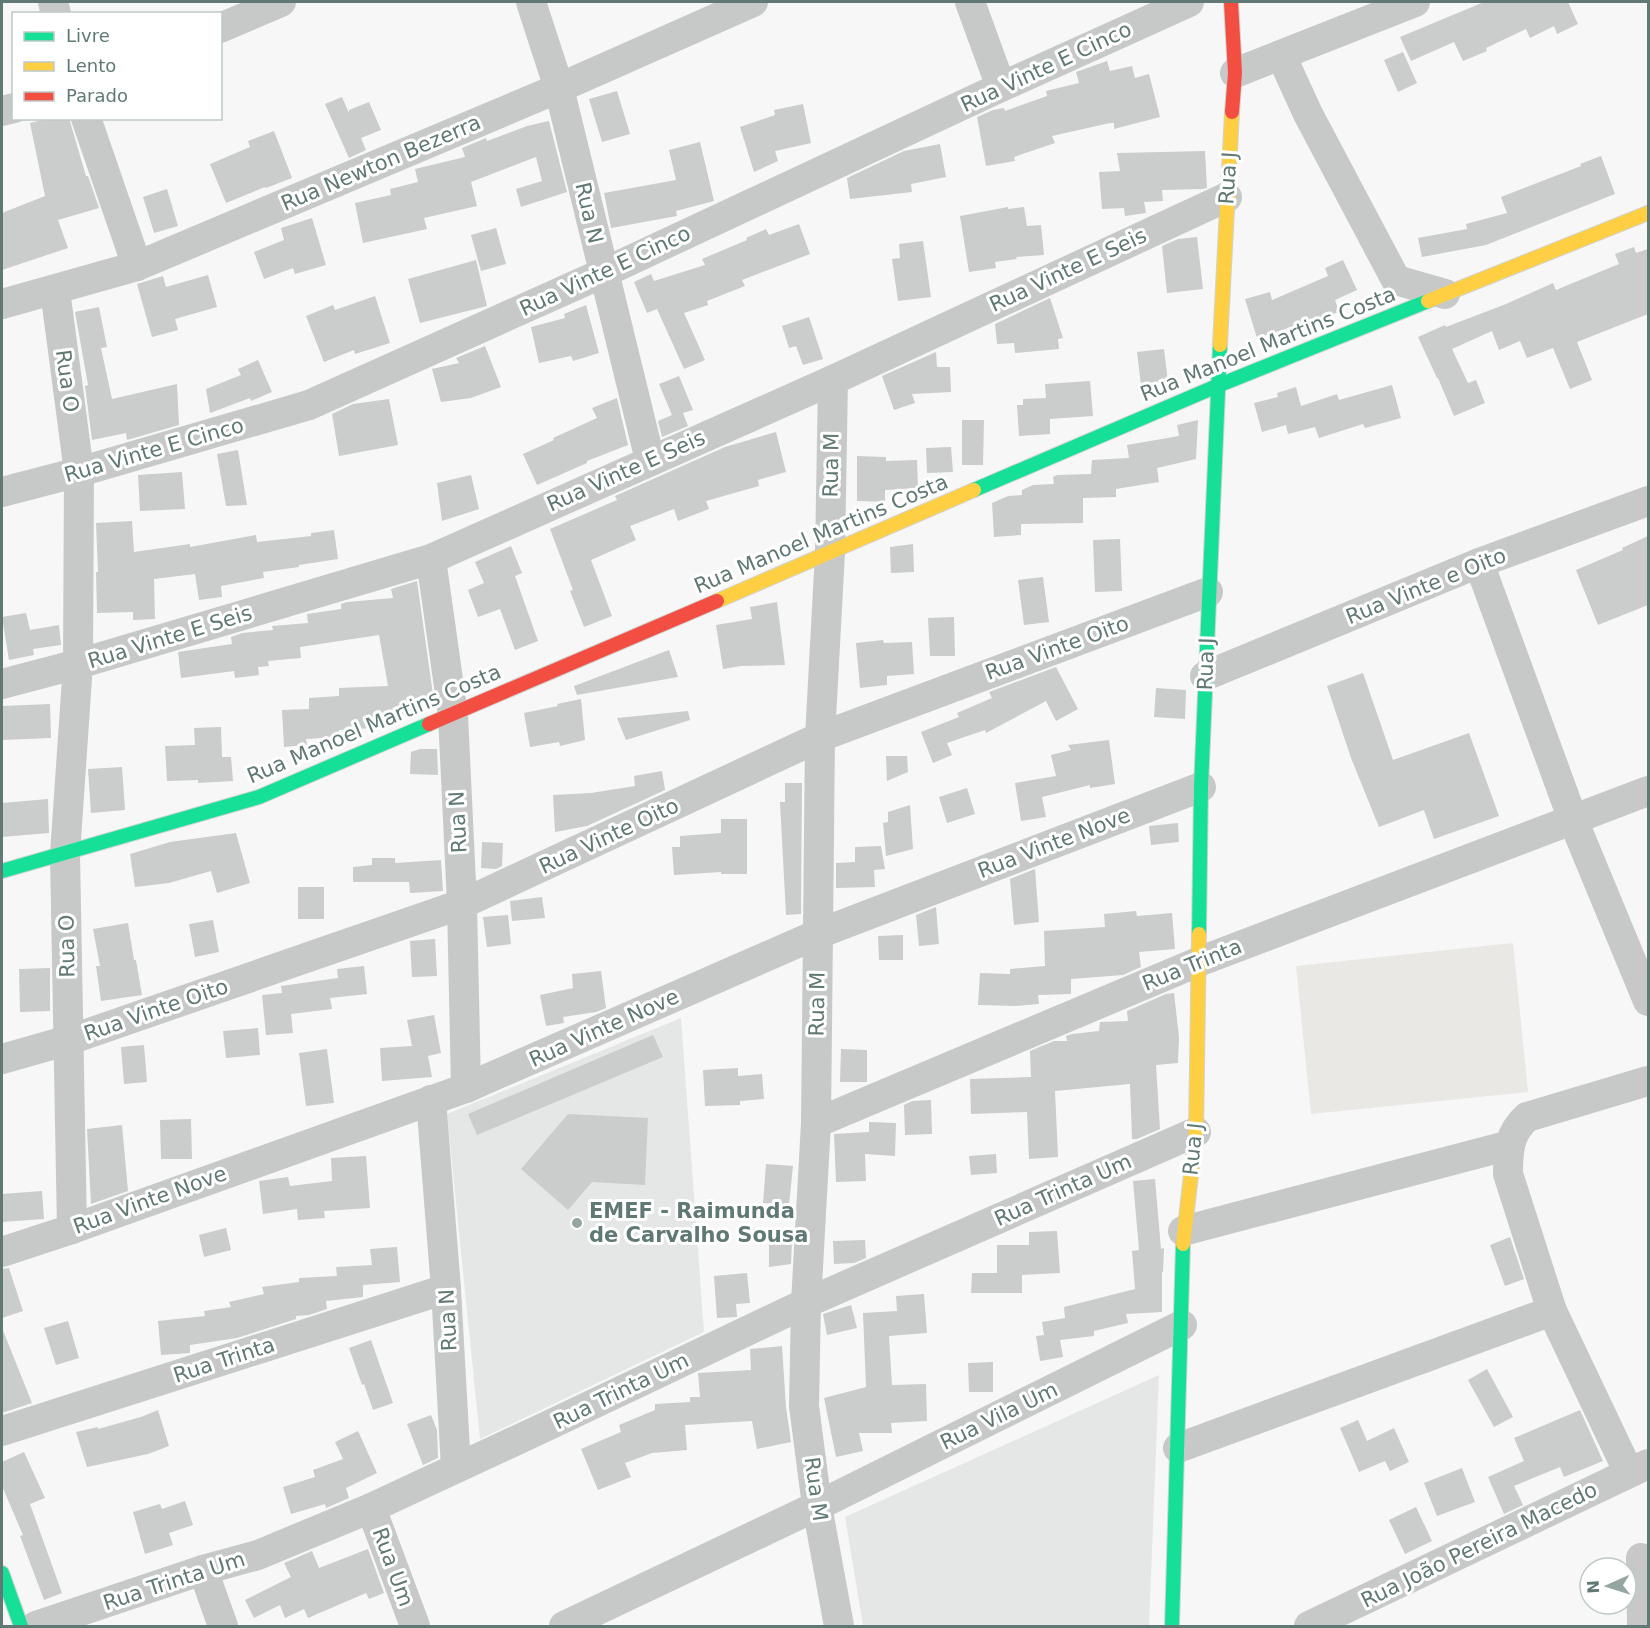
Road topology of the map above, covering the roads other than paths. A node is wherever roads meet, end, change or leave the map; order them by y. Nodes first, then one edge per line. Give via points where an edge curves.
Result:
1 (280, 2) edge
2 (531, 2) edge
3 (753, 2) edge
4 (970, 2) edge
5 (1189, 2) edge
6 (1231, 2) edge
7 (1415, 2) edge
8 (222, 27) edge
9 (1281, 55) junction
10 (1235, 73) junction
11 (1001, 87) junction
12 (559, 88) junction
13 (87, 120) edge
14 (1227, 197) junction
15 (1648, 213) edge
16 (137, 266) junction
17 (603, 273) junction
18 (55, 290) junction
19 (1446, 294) junction
20 (2, 304) edge
21 (833, 380) junction
22 (1217, 386) junction
23 (650, 460) junction
24 (79, 472) junction
25 (2, 492) edge
26 (1648, 501) edge
27 (830, 553) junction
28 (431, 559) junction
29 (1479, 563) junction
30 (1208, 592) junction
31 (78, 664) junction
32 (1205, 676) junction
33 (2, 684) edge
34 (453, 715) junction
35 (820, 737) junction
36 (1201, 787) junction
37 (1648, 791) edge
38 (1573, 820) junction
39 (65, 854) junction
40 (2, 871) edge
41 (462, 904) junction
42 (818, 934) junction
43 (1198, 962) junction
44 (1648, 1001) edge
45 (69, 1040) junction
46 (2, 1059) edge
47 (1648, 1082) edge
48 (466, 1088) junction
49 (431, 1100) junction
50 (816, 1123) junction
51 (1196, 1132) junction
52 (1510, 1144) junction
53 (72, 1228) junction
54 (1183, 1231) junction
55 (2, 1252) edge
56 (447, 1289) junction
57 (806, 1303) junction
58 (1552, 1311) junction
59 (1182, 1325) junction
60 (2, 1431) edge
61 (1178, 1448) junction
62 (456, 1468) junction
63 (1639, 1469) edge
64 (817, 1506) junction
65 (371, 1508) junction
66 (1641, 1558) dead end
67 (203, 1570) junction
68 (2, 1573) edge
69 (21, 1626) edge
70 (36, 1626) edge
71 (223, 1626) edge
72 (415, 1626) edge
73 (564, 1626) edge
74 (839, 1626) edge
75 (1172, 1626) edge
76 (1309, 1626) edge
77 (1642, 1626) edge

1 - 8 street
2 - 12 street, Rua N
3 - 12 street, Rua Newton Bezerra
4 - 11 street
5 - 11 street, Rua Vinte E Cinco
6 - 10 street, Rua J
7 - 9 street
9 - 10 street
9 - 19 street via 1396,280
10 - 14 street, Rua J
11 - 17 street, Rua Vinte E Cinco
12 - 16 street, Rua Newton Bezerra
12 - 17 street, Rua N
13 - 16 street
14 - 21 street, Rua Vinte E Seis
14 - 22 street, Rua J
15 - 19 street, Rua Manoel Martins Costa
16 - 18 street, Rua Newton Bezerra
17 - 23 street, Rua N
17 - 24 street, Rua Vinte E Cinco via 309,405
18 - 20 street, Rua Newton Bezerra
18 - 24 street, Rua O
19 - 22 street, Rua Manoel Martins Costa
21 - 23 street, Rua Vinte E Seis
21 - 27 street, Rua M
22 - 27 street, Rua Manoel Martins Costa
22 - 30 street, Rua J
23 - 28 street, Rua Vinte E Seis
24 - 25 street, Rua Vinte E Cinco
24 - 31 street, Rua O
26 - 29 street, Rua Vinte e Oito
27 - 34 street, Rua Manoel Martins Costa
27 - 35 street, Rua M
28 - 31 street, Rua Vinte E Seis
28 - 34 street, Rua N
29 - 32 street, Rua Vinte e Oito
29 - 38 street
30 - 32 street, Rua J
30 - 35 street, Rua Vinte Oito
31 - 33 street, Rua Vinte E Seis
31 - 39 street, Rua O
32 - 36 street, Rua J
34 - 39 street, Rua Manoel Martins Costa via 259,797
34 - 41 street, Rua N
35 - 41 street, Rua Vinte Oito
35 - 42 street, Rua M
36 - 42 street, Rua Vinte Nove
36 - 43 street, Rua J
37 - 38 street, Rua Trinta
38 - 43 street, Rua Trinta
38 - 44 street
39 - 40 street, Rua Manoel Martins Costa
39 - 45 street, Rua O
41 - 45 street, Rua Vinte Oito
41 - 48 street, Rua N
42 - 48 street, Rua Vinte Nove
42 - 50 street, Rua M
43 - 50 street, Rua Trinta
43 - 51 street, Rua J
45 - 46 street, Rua Vinte Oito
45 - 53 street, Rua O
47 - 52 street via 1527,1117 1517,1126
48 - 49 street, Rua Vinte Nove
49 - 53 street, Rua Vinte Nove
49 - 56 street, Rua N
50 - 57 street, Rua M
51 - 54 street, Rua J
51 - 57 street, Rua Trinta Um
52 - 54 street
52 - 58 street via 1508,1174
53 - 55 street, Rua Vinte Nove
54 - 59 street, Rua J
56 - 60 street, Rua Trinta
56 - 62 street, Rua N
57 - 62 street, Rua Trinta Um
57 - 64 street, Rua M via 804,1406
58 - 61 street
58 - 63 street
59 - 61 street, Rua J
59 - 64 street, Rua Vila Um
61 - 75 street, Rua J
62 - 65 street, Rua Trinta Um
63 - 76 street, Rua João Pereira Macedo
64 - 73 street, Rua Vila Um
64 - 74 street, Rua M
65 - 67 street, Rua Trinta Um via 258,1555
65 - 72 street, Rua Um
66 - 77 street
67 - 70 street, Rua Trinta Um
67 - 71 street
68 - 69 street

